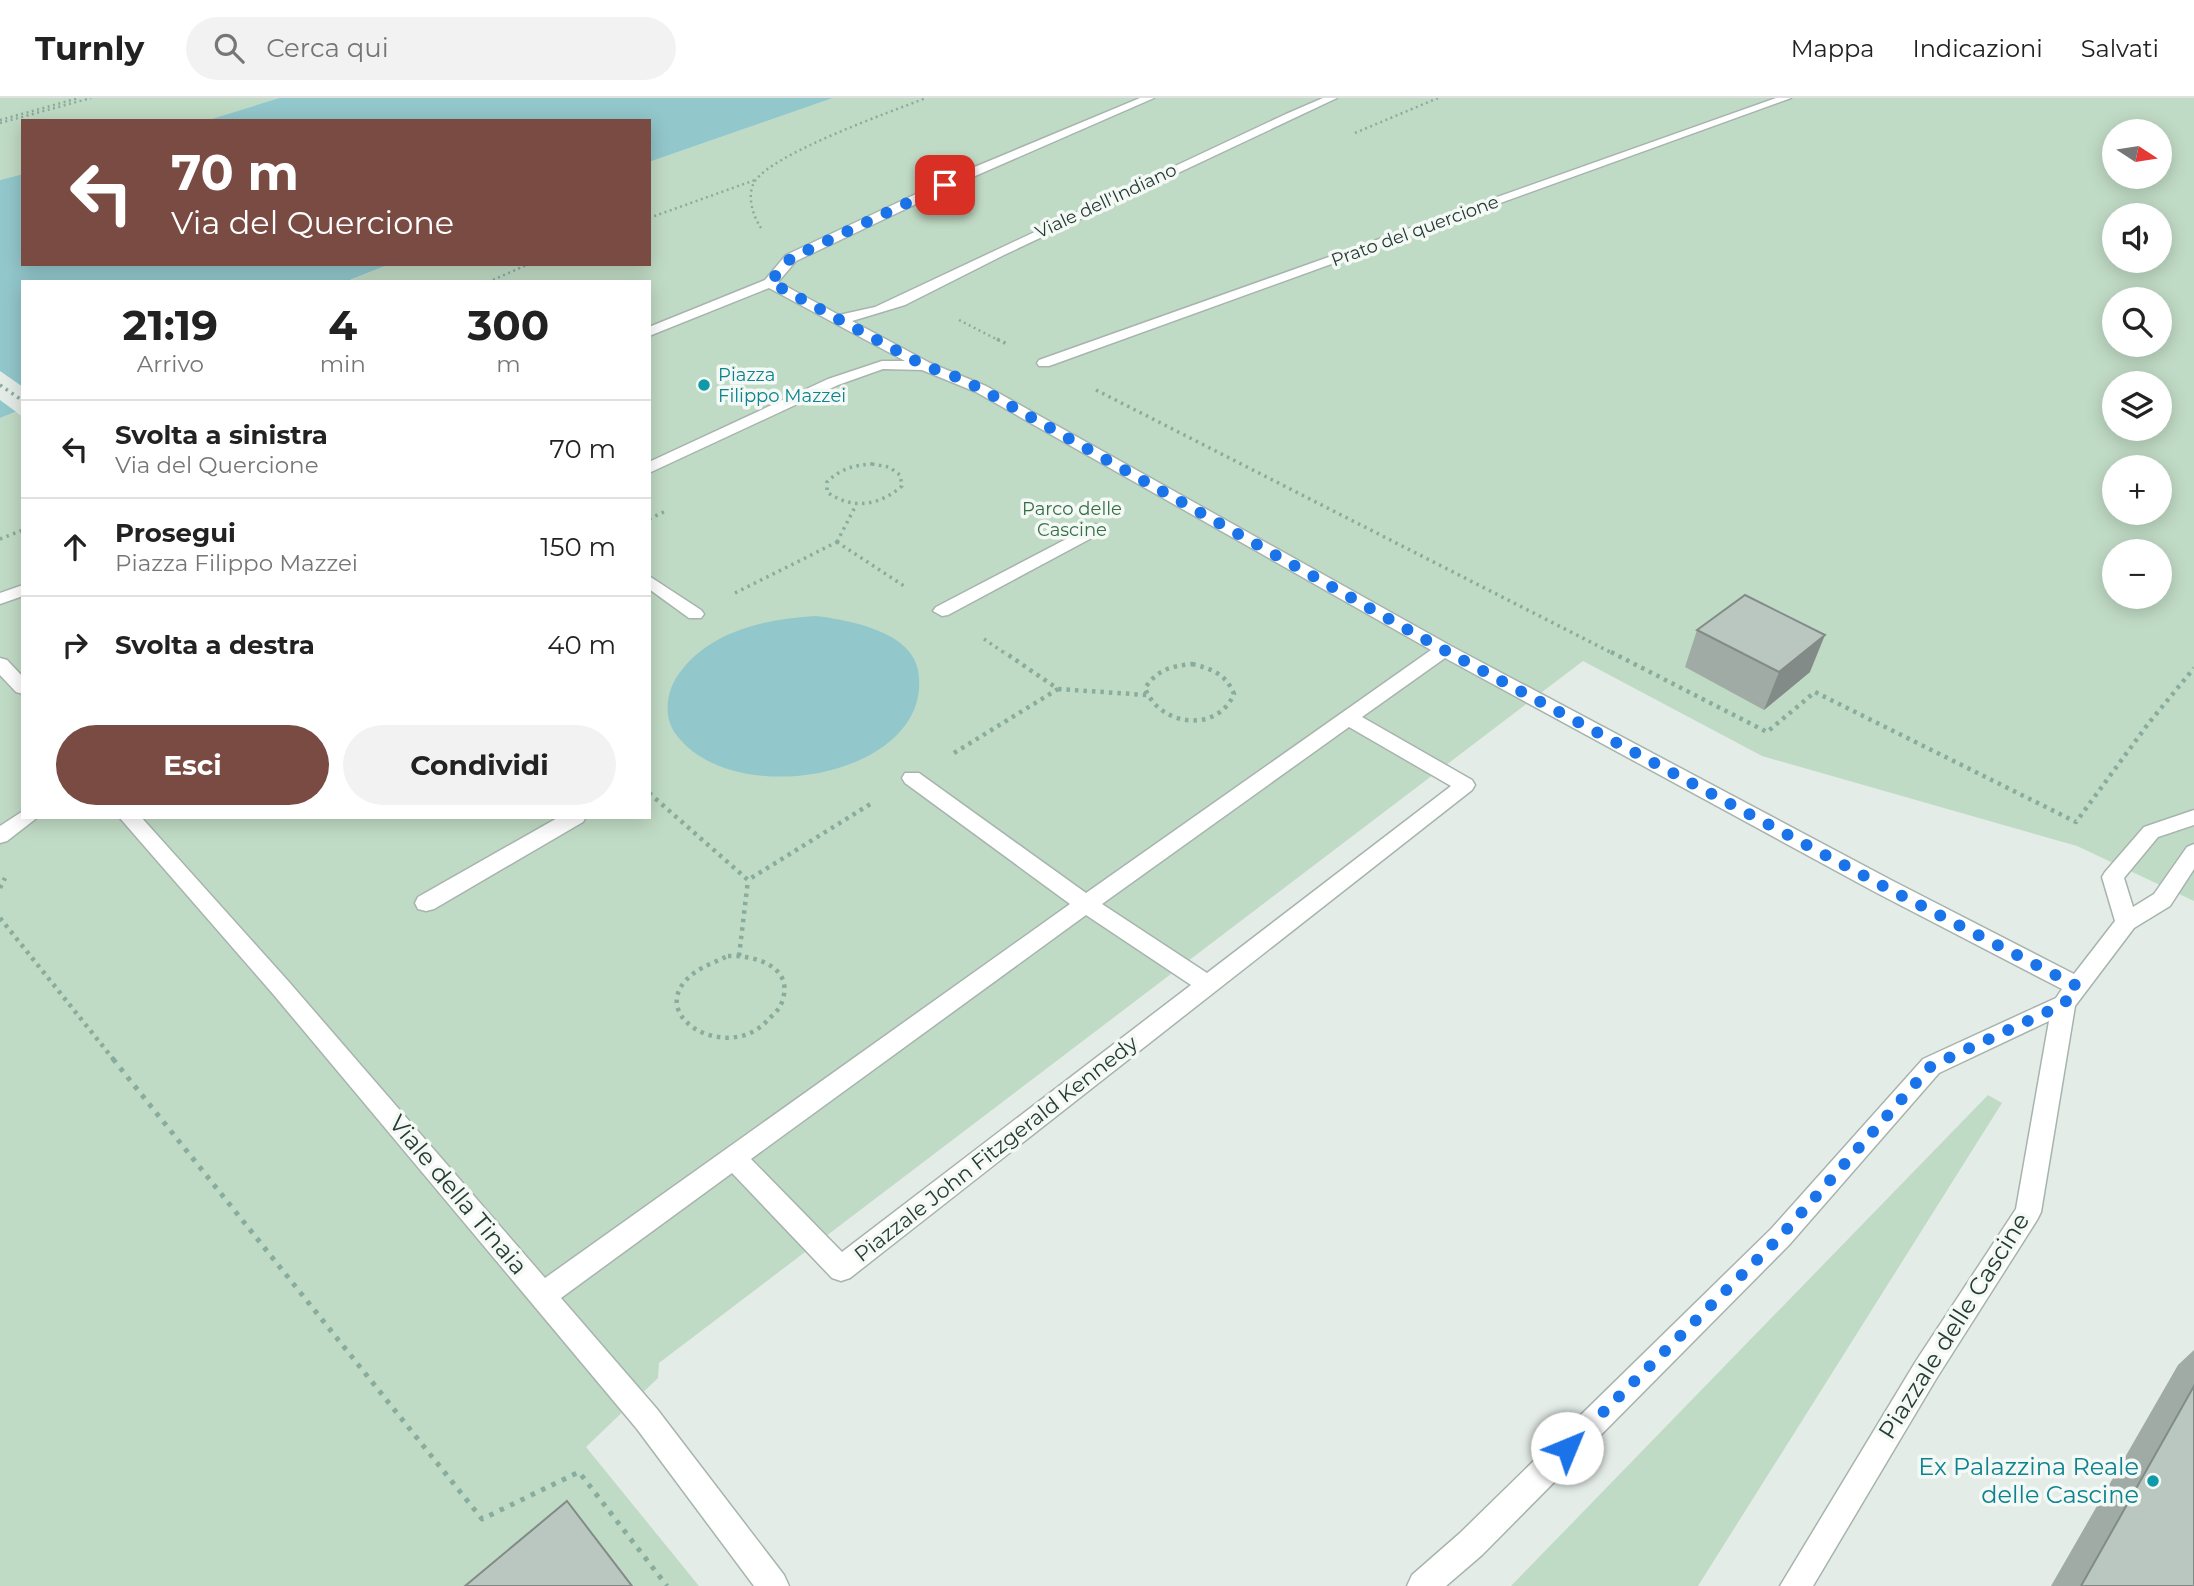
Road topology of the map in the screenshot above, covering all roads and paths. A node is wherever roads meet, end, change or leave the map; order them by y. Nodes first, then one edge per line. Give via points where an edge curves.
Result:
1 (79, 98) edge
2 (90, 98) edge
3 (926, 98) edge
4 (1149, 98) edge
5 (1332, 98) edge
6 (1440, 98) edge
7 (1786, 98) edge
8 (1434, 100) edge
9 (0, 122) edge
10 (755, 179) junction
11 (651, 217) edge
12 (797, 254) junction
13 (524, 266) edge
14 (492, 280) edge
15 (770, 282) junction
16 (838, 319) junction
17 (958, 319) dead end
18 (651, 331) edge
19 (1044, 363) junction
20 (925, 366) junction
21 (0, 385) edge
22 (21, 400) edge
23 (651, 467) edge
24 (856, 505) junction
25 (1096, 529) dead end
26 (21, 531) edge
27 (0, 539) edge
28 (837, 542) junction
29 (651, 582) edge
30 (21, 591) edge
31 (0, 599) edge
32 (942, 611) junction
33 (695, 614) joint
34 (1444, 650) junction
35 (0, 664) edge
36 (2194, 668) edge
37 (21, 686) edge
38 (1058, 689) junction
39 (1146, 695) junction
40 (1349, 718) junction
41 (912, 778) junction
42 (651, 795) edge
43 (2194, 817) edge
44 (26, 819) edge
45 (131, 819) edge
46 (573, 819) edge
47 (0, 836) edge
48 (2194, 852) edge
49 (748, 880) junction
50 (426, 904) dead end
51 (1086, 904) junction
52 (0, 918) edge
53 (2126, 922) junction
54 (739, 956) junction
55 (1208, 985) junction
56 (2071, 995) junction
57 (734, 1158) junction
58 (543, 1295) junction
59 (667, 1586) edge
60 (773, 1586) edge
61 (1423, 1586) edge
62 (1796, 1586) edge

1 - 9 path
2 - 9 path
3 - 10 path via 845,130
4 - 12 street
5 - 16 street, Viale dell'Indiano via 862,317
6 - 8 path
7 - 19 street, Prato del quercione
10 - 11 path
10 - 12 path via 750,196 756,221 766,236
12 - 15 street
13 - 14 path
15 - 16 street
15 - 18 street
16 - 20 street
17 - 19 path
19 - 36 path via 1767,732 1815,692 2076,822
20 - 23 street via 882,365 862,371
20 - 34 street via 981,389
21 - 22 path
24 - 24 path via 892,496 902,486 900,475 872,464 836,472 827,482 827,492 837,501
24 - 28 path
25 - 32 street
26 - 27 path
28 - 32 path
28 - 33 path
29 - 33 street
30 - 31 street
32 - 38 path
34 - 40 street
34 - 56 street via 1883,886
35 - 37 street
38 - 39 path
38 - 41 path
39 - 39 path via 1149,704 1165,715 1186,720 1210,718 1227,708 1234,695 1229,680 1214,669 1192,664 1170,666 1153,675
40 - 51 street
40 - 55 street, Piazzale John Fitzgerald Kennedy via 1465,785
41 - 49 path
41 - 51 street
42 - 49 path
43 - 53 street via 2151,832 2113,877
44 - 47 street
45 - 58 street, Viale della Tinaia
46 - 50 street
48 - 53 street via 2162,900
49 - 54 path
51 - 55 street
51 - 57 street
52 - 59 path via 482,1519 579,1472
53 - 56 street
54 - 54 path via 703,965 685,980 676,1000 681,1020 696,1033 720,1039 748,1034 770,1021 783,1001 784,982 774,965 754,956
55 - 57 street, Piazzale John Fitzgerald Kennedy via 841,1269
56 - 61 street via 1931,1066 1780,1237 1471,1544
56 - 62 street, Piazzale delle Cascine via 2028,1212
57 - 58 street
58 - 60 street, Viale della Tinaia via 647,1419

